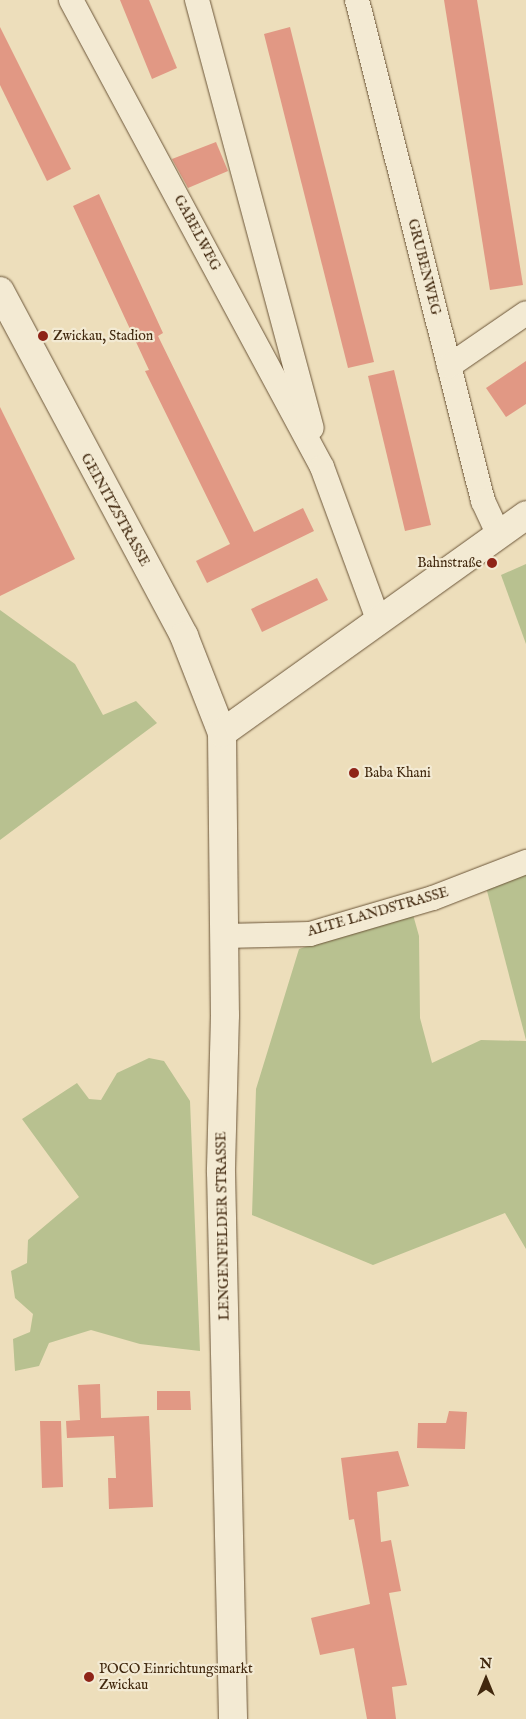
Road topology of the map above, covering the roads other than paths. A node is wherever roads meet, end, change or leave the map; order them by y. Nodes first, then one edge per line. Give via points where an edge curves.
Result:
1 (71, 0) edge
2 (197, 0) edge
3 (357, 0) edge
4 (0, 291) edge
5 (526, 314) edge
6 (449, 366) junction
7 (322, 467) junction
8 (526, 515) edge
9 (498, 532) junction
10 (378, 618) junction
11 (222, 733) junction
12 (526, 862) edge
13 (224, 936) junction
14 (234, 1719) edge

1 - 7 street, GABELWEG
2 - 7 street, GABELWEG
3 - 6 street, GRUBENWEG
4 - 11 main road, GEINITZSTRASSE via 110,503 184,636
5 - 6 street
6 - 9 street, GRUBENWEG via 482,501
7 - 10 street, GABELWEG
8 - 9 main road
9 - 10 main road
10 - 11 main road
11 - 13 main road, LENGENFELDER STRASSE
12 - 13 street, ALTE LANDSTRASSE via 433,898 310,934
13 - 14 main road, LENGENFELDER STRASSE via 220,1172

